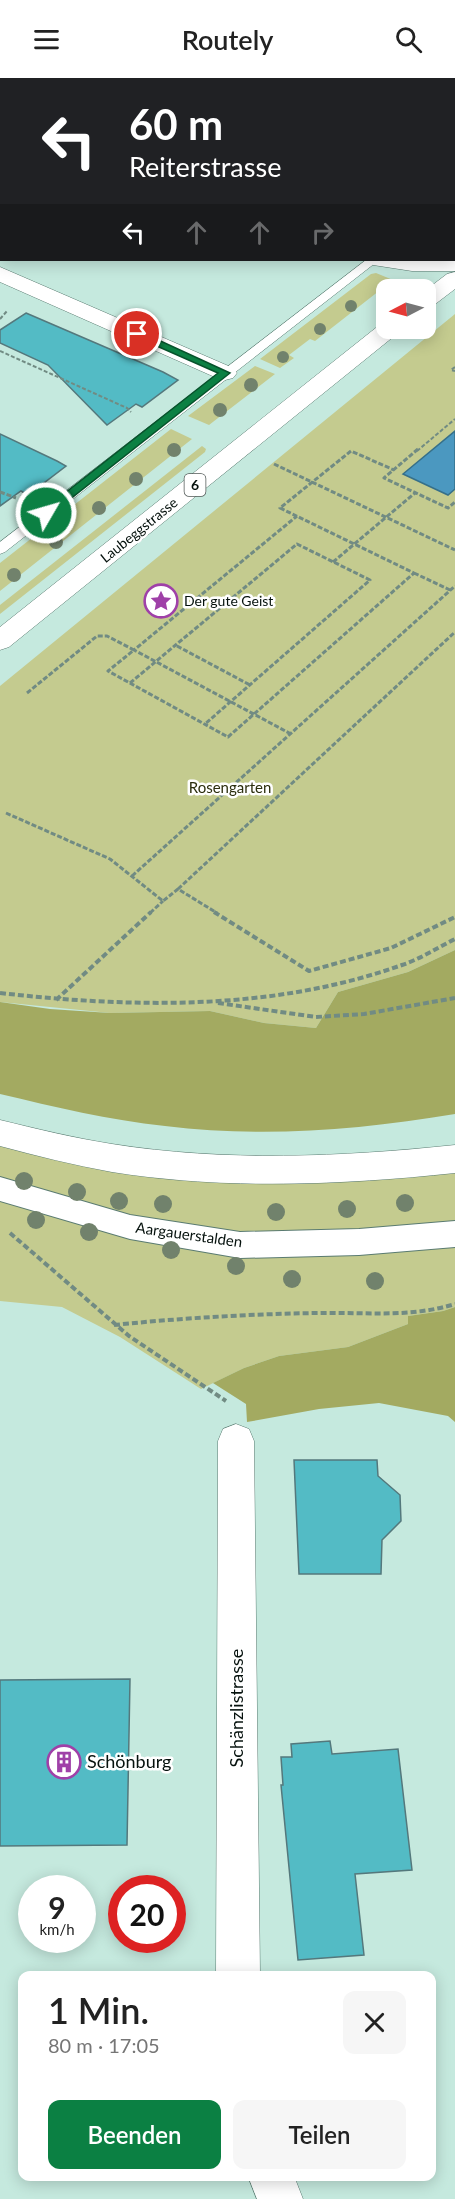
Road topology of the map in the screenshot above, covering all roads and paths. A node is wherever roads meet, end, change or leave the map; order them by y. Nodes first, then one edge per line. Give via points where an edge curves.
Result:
1 (372, 261) edge
2 (389, 261) edge
3 (455, 264) edge
4 (0, 274) edge
5 (455, 279) edge
6 (436, 293) edge
7 (376, 339) edge
8 (0, 351) edge
9 (455, 367) edge
10 (455, 371) edge
11 (225, 373) junction
12 (132, 414) dead end
13 (455, 419) edge
14 (273, 464) dead end
15 (394, 470) junction
16 (312, 482) junction
17 (415, 493) junction
18 (455, 502) edge
19 (297, 516) junction
20 (386, 517) junction
21 (355, 544) junction
22 (0, 549) edge
23 (455, 550) edge
24 (333, 562) junction
25 (414, 573) junction
26 (455, 586) edge
27 (450, 591) junction
28 (455, 632) edge
29 (0, 641) edge
30 (176, 645) junction
31 (134, 650) junction
32 (156, 662) junction
33 (130, 683) junction
34 (250, 685) junction
35 (27, 693) dead end
36 (230, 702) junction
37 (254, 715) junction
38 (205, 724) junction
39 (291, 734) junction
40 (6, 813) dead end
41 (132, 876) junction
42 (178, 889) junction
43 (163, 901) junction
44 (455, 917) edge
45 (455, 939) edge
46 (0, 993) edge
47 (455, 998) edge
48 (56, 1000) junction
49 (210, 1002) junction
50 (0, 1133) edge
51 (455, 1159) edge
52 (0, 1189) edge
53 (8, 1231) dead end
54 (455, 1234) edge
55 (455, 1304) edge
56 (114, 1325) junction
57 (236, 1441) joint
58 (238, 1971) edge
59 (273, 2181) edge
60 (280, 2199) edge

1 - 11 lane
2 - 3 main road
4 - 11 main road
5 - 6 main road
7 - 29 main road, Laubeggstrasse / 6
8 - 12 path via 127,408
9 - 10 path via 451,370
11 - 22 lane
13 - 15 path
14 - 16 path
15 - 16 path via 351,451
15 - 17 path via 384,478
16 - 19 path via 280,508
16 - 20 path
17 - 18 path via 448,508
17 - 20 path
19 - 21 path
19 - 31 path
20 - 21 path
20 - 23 path
21 - 24 path
21 - 25 path
24 - 30 path via 297,544
24 - 34 path via 370,580
25 - 27 path
25 - 37 path
26 - 27 path
27 - 39 path
28 - 42 path
30 - 32 path
30 - 34 path
31 - 32 path
31 - 33 path via 108,671
31 - 35 path via 108,636 97,636
32 - 33 path
32 - 36 path
33 - 38 path
34 - 36 path
36 - 37 path
36 - 38 path
37 - 38 path via 228,737
37 - 39 path
39 - 41 path
40 - 41 path via 110,860
41 - 43 path
42 - 43 path
42 - 44 path via 309,971 391,948
43 - 48 path
45 - 49 path via 403,964 305,992
46 - 48 path
47 - 49 path via 364,1014 316,1017
48 - 49 path via 111,1004
50 - 51 main road via 150,1164 218,1170 394,1167
52 - 54 street, Aargauerstalden via 130,1227 240,1245 359,1242
53 - 56 path
55 - 56 path via 406,1313 319,1313
56 - 57 path via 236,1408
57 - 58 main road, Schänzlistrasse
59 - 60 main road

